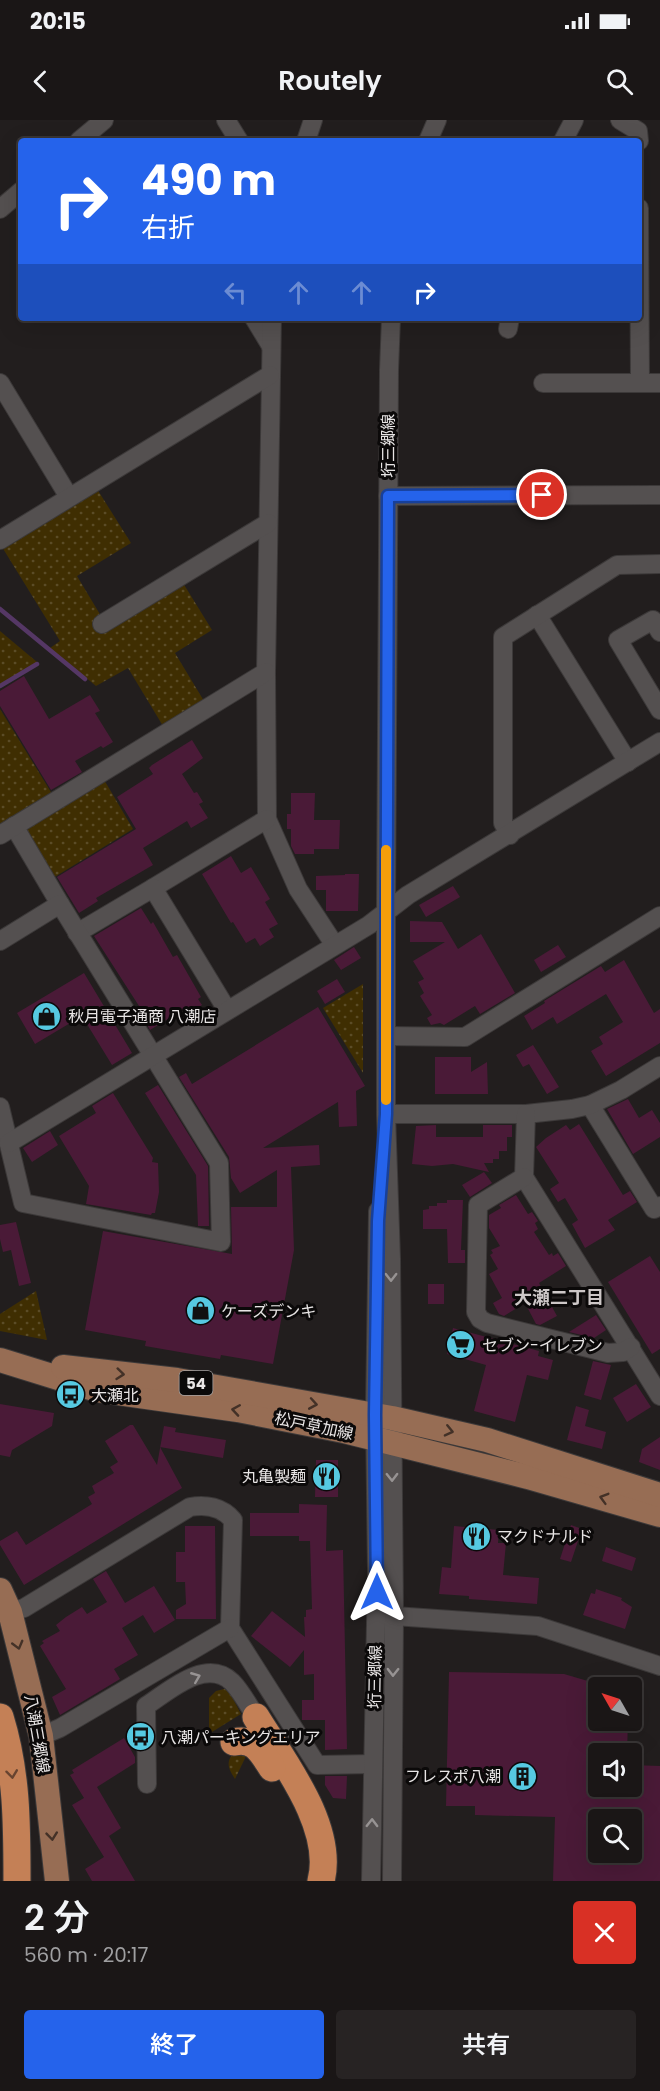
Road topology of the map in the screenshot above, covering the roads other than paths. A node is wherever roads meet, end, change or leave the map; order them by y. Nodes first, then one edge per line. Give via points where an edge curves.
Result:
1 (226, 120) edge
2 (313, 120) edge
3 (437, 120) edge
4 (574, 120) edge
5 (620, 120) edge
6 (100, 121) edge
7 (82, 138) edge
8 (237, 138) edge
9 (307, 138) edge
10 (429, 138) edge
11 (565, 138) edge
12 (639, 138) edge
13 (18, 194) edge
14 (0, 209) edge
15 (256, 321) edge
16 (272, 321) edge
17 (391, 321) edge
18 (640, 321) edge
19 (271, 346) junction
20 (270, 375) junction
21 (0, 383) edge
22 (640, 383) junction
23 (660, 383) edge
24 (543, 384) dead end
25 (660, 495) edge
26 (388, 496) junction
27 (69, 497) junction
28 (268, 523) junction
29 (0, 540) edge
30 (660, 564) edge
31 (537, 615) junction
32 (102, 624) dead end
33 (660, 632) edge
34 (267, 672) junction
35 (660, 710) edge
36 (660, 742) edge
37 (628, 762) junction
38 (267, 819) junction
39 (7, 831) edge
40 (510, 835) junction
41 (153, 888) junction
42 (60, 904) junction
43 (386, 913) junction
44 (660, 916) edge
45 (77, 933) junction
46 (0, 941) edge
47 (334, 944) junction
48 (227, 1010) junction
49 (386, 1036) junction
50 (152, 1055) junction
51 (660, 1066) edge
52 (590, 1105) junction
53 (0, 1107) edge
54 (386, 1114) junction
55 (525, 1114) junction
56 (9, 1143) junction
57 (524, 1177) junction
58 (660, 1206) edge
59 (631, 1347) junction
60 (0, 1358) edge
61 (653, 1367) edge
62 (660, 1396) edge
63 (383, 1416) junction
64 (384, 1441) junction
65 (660, 1495) edge
66 (660, 1515) edge
67 (0, 1590) edge
68 (10, 1612) junction
69 (394, 1616) junction
70 (230, 1628) junction
71 (660, 1666) edge
72 (0, 1717) edge
73 (256, 1717) joint
74 (41, 1736) junction
75 (234, 1742) dead end
76 (373, 1764) junction
77 (147, 1784) dead end
78 (0, 1829) edge
79 (11, 1881) edge
80 (17, 1881) edge
81 (57, 1881) edge
82 (302, 1881) edge
83 (321, 1881) edge
84 (371, 1881) edge
85 (392, 1881) edge

1 - 8 street
2 - 9 street
3 - 10 street
4 - 11 street
5 - 12 street via 639,131
6 - 7 street
13 - 14 street
15 - 19 street
16 - 19 street
17 - 26 street, 垳三郷線
18 - 22 street
19 - 20 street
20 - 27 street
20 - 28 street
21 - 27 street
22 - 23 street
22 - 24 street
25 - 26 street
26 - 43 street, 垳三郷線
27 - 29 street
28 - 32 street
28 - 34 street
30 - 31 street via 617,565
31 - 37 street
31 - 40 street via 502,637 503,823
33 - 35 street via 653,620 618,640
34 - 38 street
34 - 39 street
36 - 37 street
37 - 40 street
38 - 41 street
38 - 47 street via 298,889
39 - 42 street
40 - 43 street via 408,895
41 - 45 street
41 - 48 street
42 - 45 street
42 - 46 street
43 - 47 street
43 - 49 street, 垳三郷線
44 - 49 street via 465,1037
45 - 50 street
47 - 48 street
48 - 50 street
49 - 54 street, 垳三郷線
50 - 56 street
50 - 56 street via 219,1163 221,1242 23,1203
51 - 52 street
52 - 55 street
52 - 58 street via 654,1209
53 - 56 street
54 - 55 street
54 - 63 street, 垳三郷線 via 391,1259
55 - 57 street
57 - 59 street
57 - 59 street via 478,1205 476,1312 480,1319 608,1353
59 - 61 street
60 -> 63 main road, 松戸草加線 / 54 via 177,1380
64 -> 60 main road, 松戸草加線 / 54 via 238,1410 97,1390
61 - 62 street
63 - 64 street, 垳三郷線
63 -> 65 main road, 松戸草加線 / 54 via 487,1440
66 -> 64 main road, 松戸草加線 / 54
64 -> 69 street, 垳三郷線
64 - 76 street, 垳三郷線
67 - 68 main road, 八潮三郷線
68 - 70 street via 24,1608 190,1507 200,1505 225,1511 233,1520
68 -> 74 main road, 八潮三郷線
69 - 71 street via 538,1626
69 -> 85 street, 垳三郷線
70 - 74 street
70 - 76 street via 317,1765
72 -> 80 highway via 10,1756 17,1814
77 -> 73 street via 146,1706 175,1688 198,1675 221,1675 232,1682
73 - 83 highway via 315,1818 323,1844
74 -> 81 main road, 八潮三郷線
75 - 82 highway via 249,1741 256,1746 296,1811 305,1843
84 -> 76 street, 垳三郷線
78 - 79 highway

